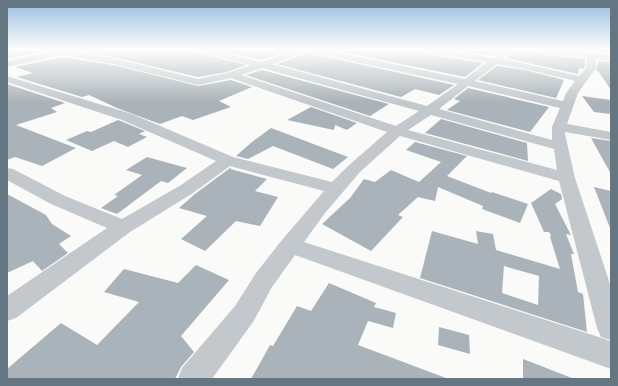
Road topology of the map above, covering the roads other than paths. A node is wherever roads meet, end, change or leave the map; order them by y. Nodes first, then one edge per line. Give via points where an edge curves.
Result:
1 (137, 67) edge
2 (255, 67) edge
3 (268, 67) edge
4 (394, 67) edge
5 (486, 67) edge
6 (527, 67) edge
7 (591, 67) edge
8 (231, 75) junction
9 (7, 80) edge
10 (582, 80) junction
11 (465, 82) junction
12 (567, 106) junction
13 (428, 111) junction
14 (559, 127) junction
15 (397, 131) junction
16 (611, 136) edge
17 (559, 146) junction
18 (227, 160) junction
19 (7, 173) edge
20 (567, 178) junction
21 (337, 189) junction
22 (123, 227) junction
23 (290, 245) junction
24 (7, 310) edge
25 (611, 328) edge
26 (611, 355) edge
27 (193, 379) edge

1 - 8 street via 198,82
2 - 8 street
3 - 13 street
4 - 11 street
5 - 11 street
6 - 10 street
7 - 10 street
8 - 15 street
9 - 18 street via 127,117
10 - 12 street via 572,93
11 - 12 street
11 - 13 street
12 - 14 street
13 - 15 street
13 - 17 street
14 - 16 street
14 - 17 street
15 - 20 street
15 - 21 street via 354,169
17 - 20 street
18 - 21 street
18 - 22 street via 186,189
19 - 22 street via 58,200
20 - 25 street
21 - 23 street
22 - 24 street
23 - 26 street
23 - 27 street via 264,280 244,314

